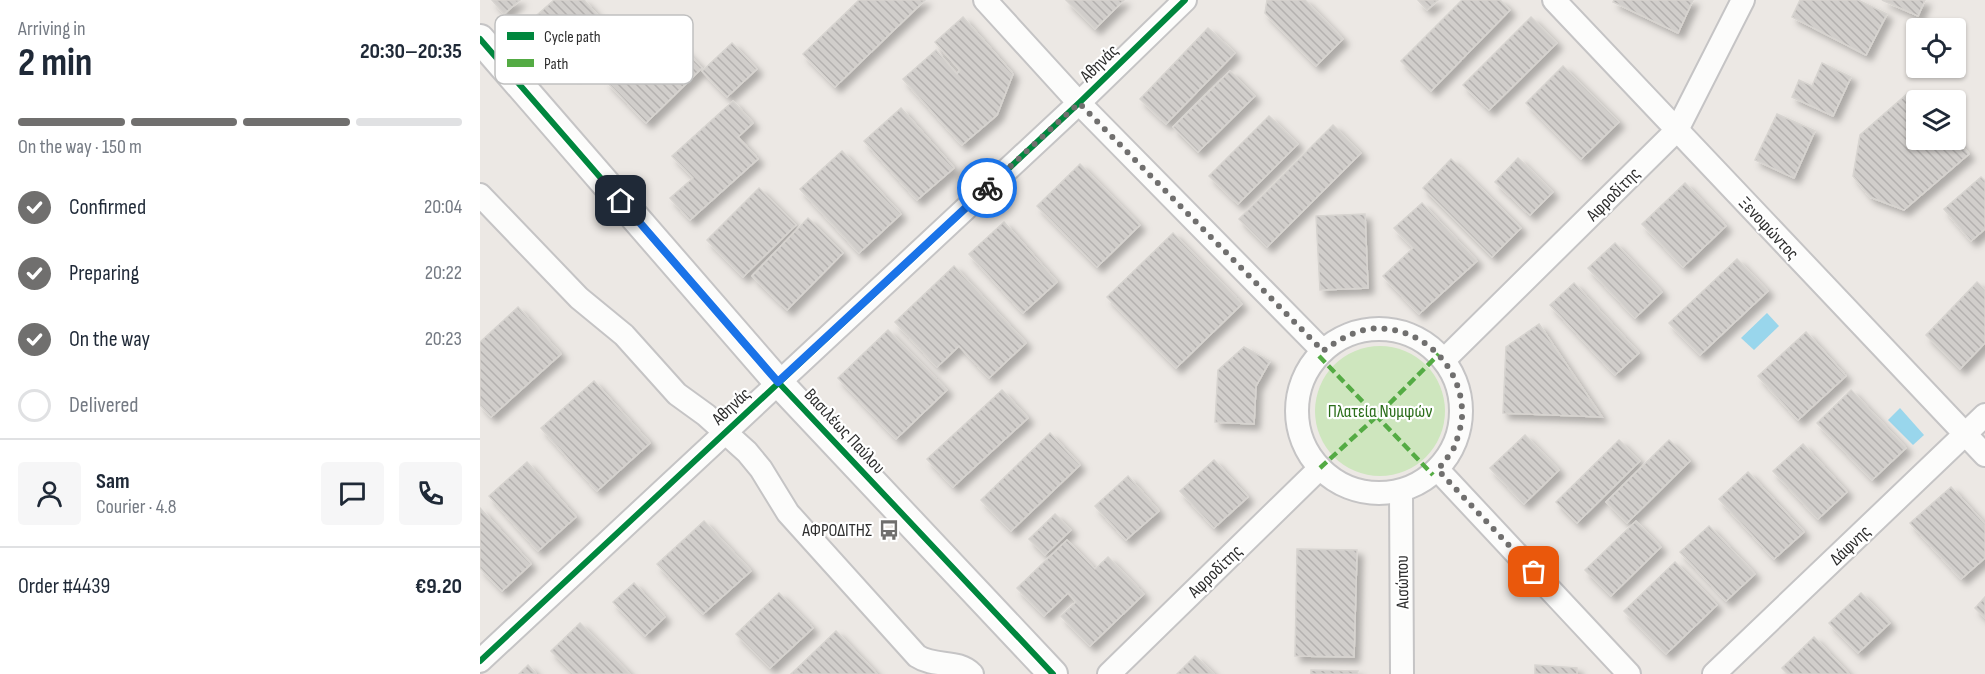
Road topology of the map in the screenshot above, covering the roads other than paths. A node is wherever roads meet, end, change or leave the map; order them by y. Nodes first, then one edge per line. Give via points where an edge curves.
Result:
1 (985, 0) edge
2 (1185, 0) edge
3 (1554, 0) edge
4 (1743, 0) edge
5 (480, 39) edge
6 (495, 56) edge
7 (519, 84) edge
8 (1079, 103) junction
9 (1677, 130) junction
10 (480, 195) edge
11 (1323, 351) junction
12 (1444, 360) junction
13 (778, 382) junction
14 (1985, 415) edge
15 (726, 431) junction
16 (1965, 435) junction
17 (1985, 455) edge
18 (1320, 468) junction
19 (1438, 470) junction
20 (1401, 491) junction
21 (480, 661) edge
22 (972, 674) edge
23 (1053, 674) edge
24 (1109, 674) edge
25 (1402, 674) edge
26 (1629, 674) edge
27 (1714, 674) edge

1 - 8 street
2 - 8 street, Αθηνάς
3 - 9 street, Ξενοφώντος
4 - 9 street, Αφροδίτης
5 - 6 street, Βασιλέως Παύλου
7 - 13 street, Βασιλέως Παύλου
8 - 11 street
8 - 13 street, Αθηνάς
9 - 12 street, Αφροδίτης
9 - 16 street, Ξενοφώντος
10 - 15 street via 579,298 624,335 677,394
11 - 12 street via 1345,337 1369,329 1395,330 1418,339
11 - 18 street via 1305,376 1297,400 1298,425 1306,448
12 - 19 street via 1458,386 1462,416 1455,445
13 - 15 street, Αθηνάς
13 - 23 street, Βασιλέως Παύλου
14 - 16 street, Δάφνης
15 - 21 street, Αθηνάς
15 - 22 street via 760,469 788,513 917,657 927,663 960,666
16 - 17 street, Ξενοφώντος
16 - 27 street, Δάφνης
18 - 20 street via 1357,491
18 - 24 street, Αφροδίτης
19 - 20 street
19 - 26 street
20 - 25 street, Αισώπου

